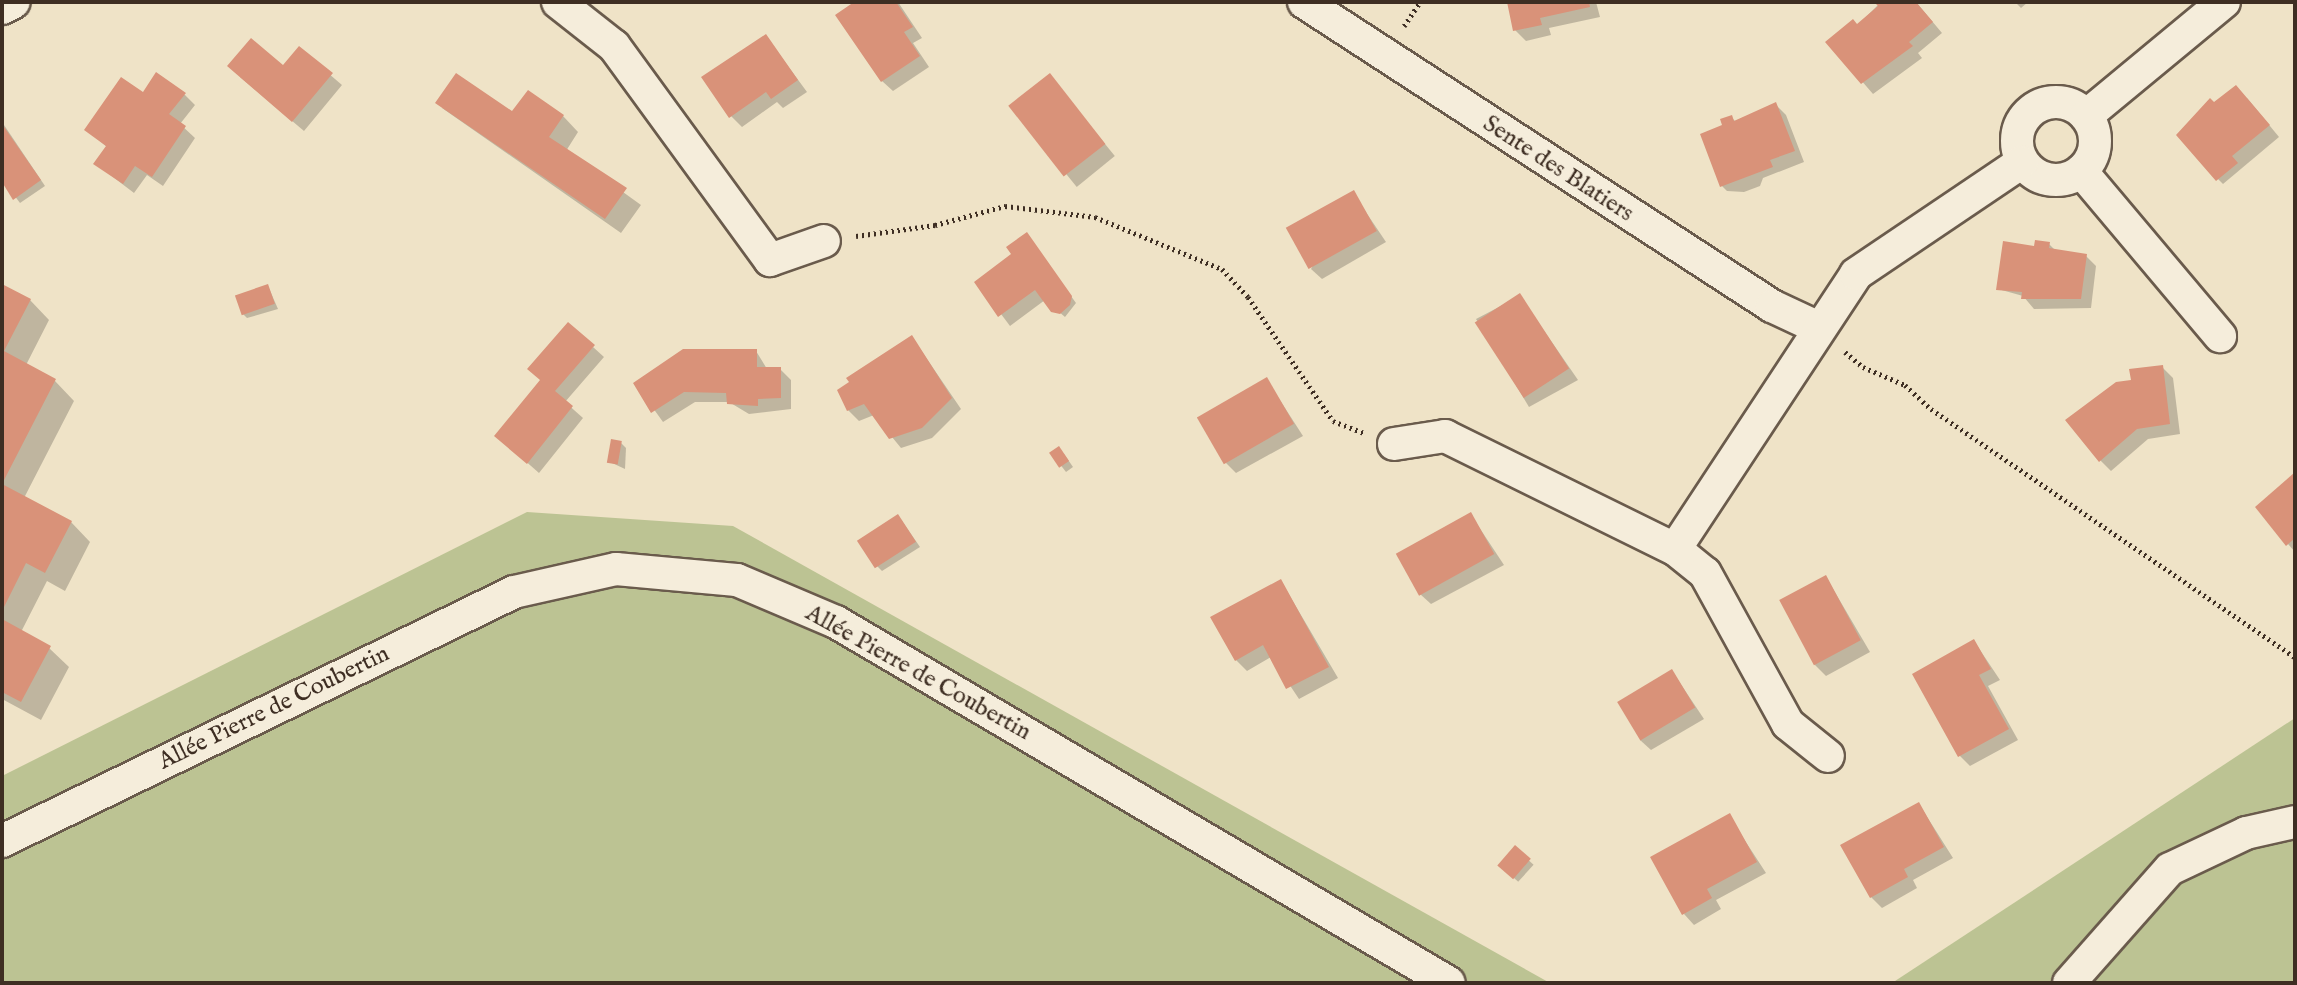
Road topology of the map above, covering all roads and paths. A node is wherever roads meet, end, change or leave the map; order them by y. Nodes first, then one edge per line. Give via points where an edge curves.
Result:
1 (14, 2) edge
2 (558, 2) edge
3 (1304, 2) edge
4 (2224, 2) edge
5 (2, 8) edge
6 (2086, 116) junction
7 (2022, 162) junction
8 (2081, 171) junction
9 (824, 241) joint
10 (1817, 327) junction
11 (2220, 336) dead end
12 (1394, 444) joint
13 (1675, 549) junction
14 (2295, 657) edge
15 (1828, 756) dead end
16 (2295, 822) edge
17 (2, 841) edge
18 (1449, 983) edge
19 (2069, 983) edge

1 - 5 street
2 - 9 street via 614,46 770,260
3 - 10 street, Sente des Blatiers via 1772,306
4 - 6 street
6 - 7 street via 2055,101 2033,109 2018,128
6 - 8 street via 2095,145
7 - 8 street via 2056,181
7 - 10 street via 1856,274
8 - 11 street
9 - 12 path via 935,225 1005,206 1095,217 1222,269 1248,297 1333,421
10 - 13 street
10 - 14 path via 1863,367 1905,385 1931,409
12 - 13 street via 1445,436
13 - 15 street via 1705,573 1788,724
16 - 19 street via 2246,833 2170,869
17 - 18 street, Allée Pierre de Coubertin via 514,592 616,569 737,580 836,622

